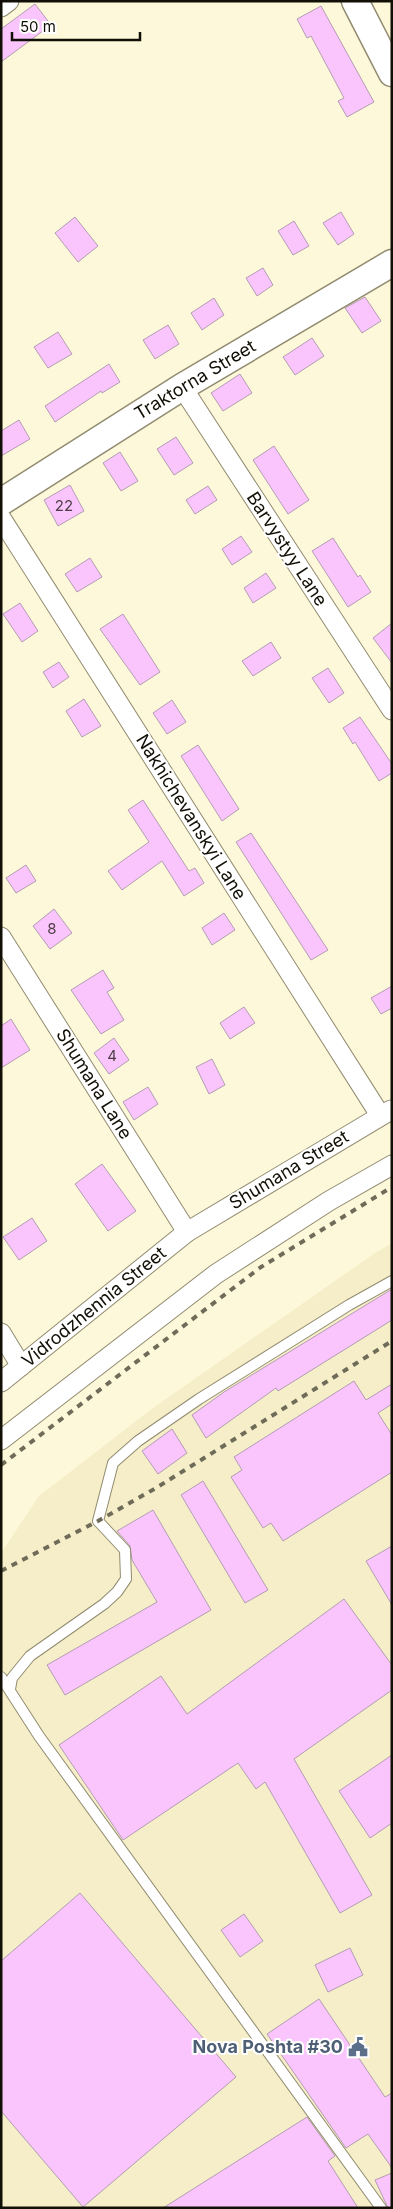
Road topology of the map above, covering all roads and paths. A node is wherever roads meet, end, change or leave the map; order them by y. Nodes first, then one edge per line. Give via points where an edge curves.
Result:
1 (9, 1) edge
2 (355, 1) edge
3 (1, 7) edge
4 (392, 73) edge
5 (392, 263) edge
6 (182, 387) junction
7 (1, 502) edge
8 (1, 518) edge
9 (392, 710) edge
10 (1, 937) edge
11 (386, 1112) edge
12 (392, 1165) edge
13 (187, 1232) junction
14 (392, 1281) edge
15 (1, 1334) edge
16 (20, 1366) junction
17 (1, 1382) edge
18 (1, 1440) edge
19 (1, 1677) edge
20 (10, 1689) junction
21 (380, 2208) edge

1 - 3 street
2 - 4 street
5 - 6 street, Traktorna Street
6 - 7 street, Traktorna Street
6 - 9 street, Barvystyy Lane
8 - 11 street, Nakhichevanskyi Lane
10 - 13 street, Shumana Lane
11 - 13 street, Shumana Street
12 - 18 street via 329,1201 216,1274
13 - 16 street, Vidrodzhennia Street
14 - 20 lane via 199,1399 138,1441 113,1463 98,1521 124,1550 126,1578 104,1604 30,1656 12,1678
15 - 16 street
16 - 17 street, Vidrodzhennia Street
19 - 20 lane
20 - 21 lane via 39,1736

